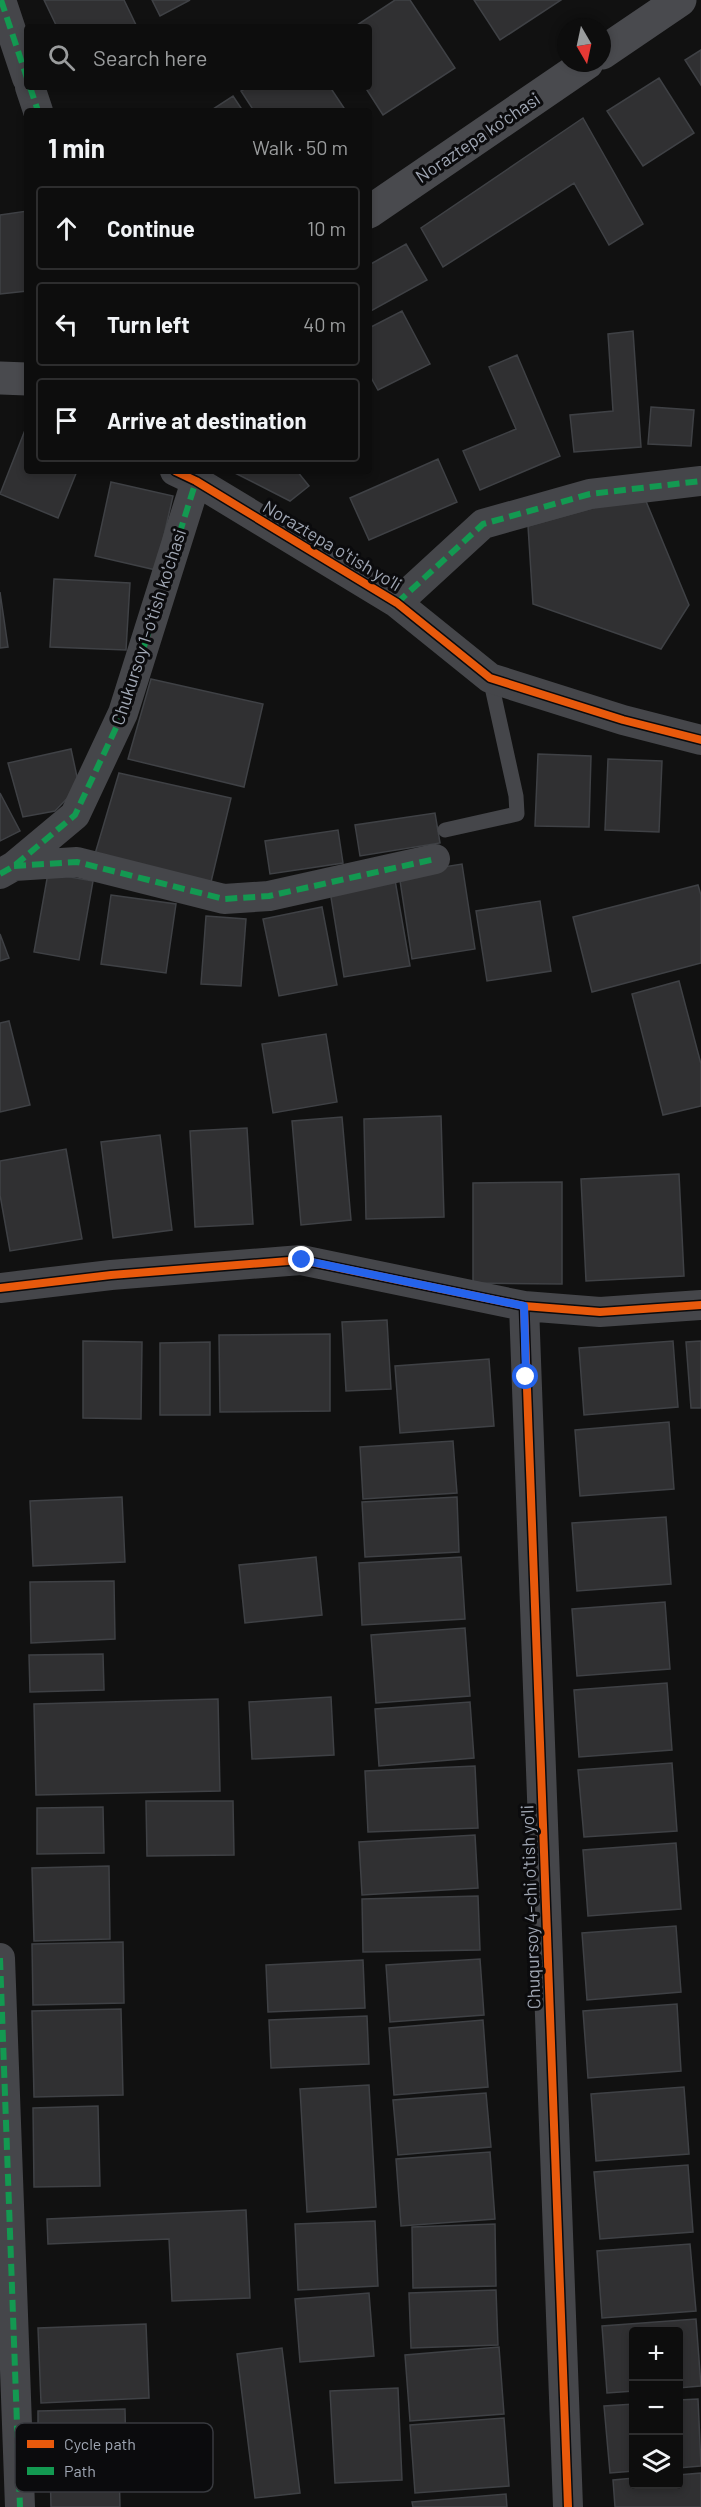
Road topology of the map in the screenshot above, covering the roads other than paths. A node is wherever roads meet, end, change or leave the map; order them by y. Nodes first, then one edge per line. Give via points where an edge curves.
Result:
1 (1, 0) edge
2 (680, 0) edge
3 (611, 47) edge
4 (24, 69) edge
5 (574, 72) edge
6 (31, 90) edge
7 (37, 108) edge
8 (372, 210) edge
9 (0, 378) edge
10 (24, 379) edge
11 (186, 476) edge
12 (701, 481) edge
13 (397, 603) junction
14 (490, 678) junction
15 (701, 740) edge
16 (445, 830) dead end
17 (435, 859) dead end
18 (7, 870) edge
19 (0, 1288) edge
20 (701, 1305) edge
21 (524, 1306) junction
22 (0, 1958) edge
23 (17, 2423) edge
24 (19, 2492) edge
25 (20, 2507) edge
26 (568, 2507) edge

1 - 4 street
2 - 3 main road
5 - 8 main road, Noraztepa ko'chasi
6 - 7 street
9 - 10 main road
11 - 13 street, Noraztepa o'tish yo'li
11 - 18 street, Chukursoy 1-o'tish ko'chasi via 123,713 75,815
12 - 13 street via 590,494 483,524
13 - 14 street, Noraztepa o'tish yo'li
14 - 15 street, Noraztepa o'tish yo'li
14 - 16 lane via 518,814
17 - 18 street via 269,896 224,899 77,862
19 - 21 street via 302,1260
20 - 21 street via 600,1312
21 - 26 street, Chuqursoy 4-chi o'tish yo'li
22 - 23 street
24 - 25 street

